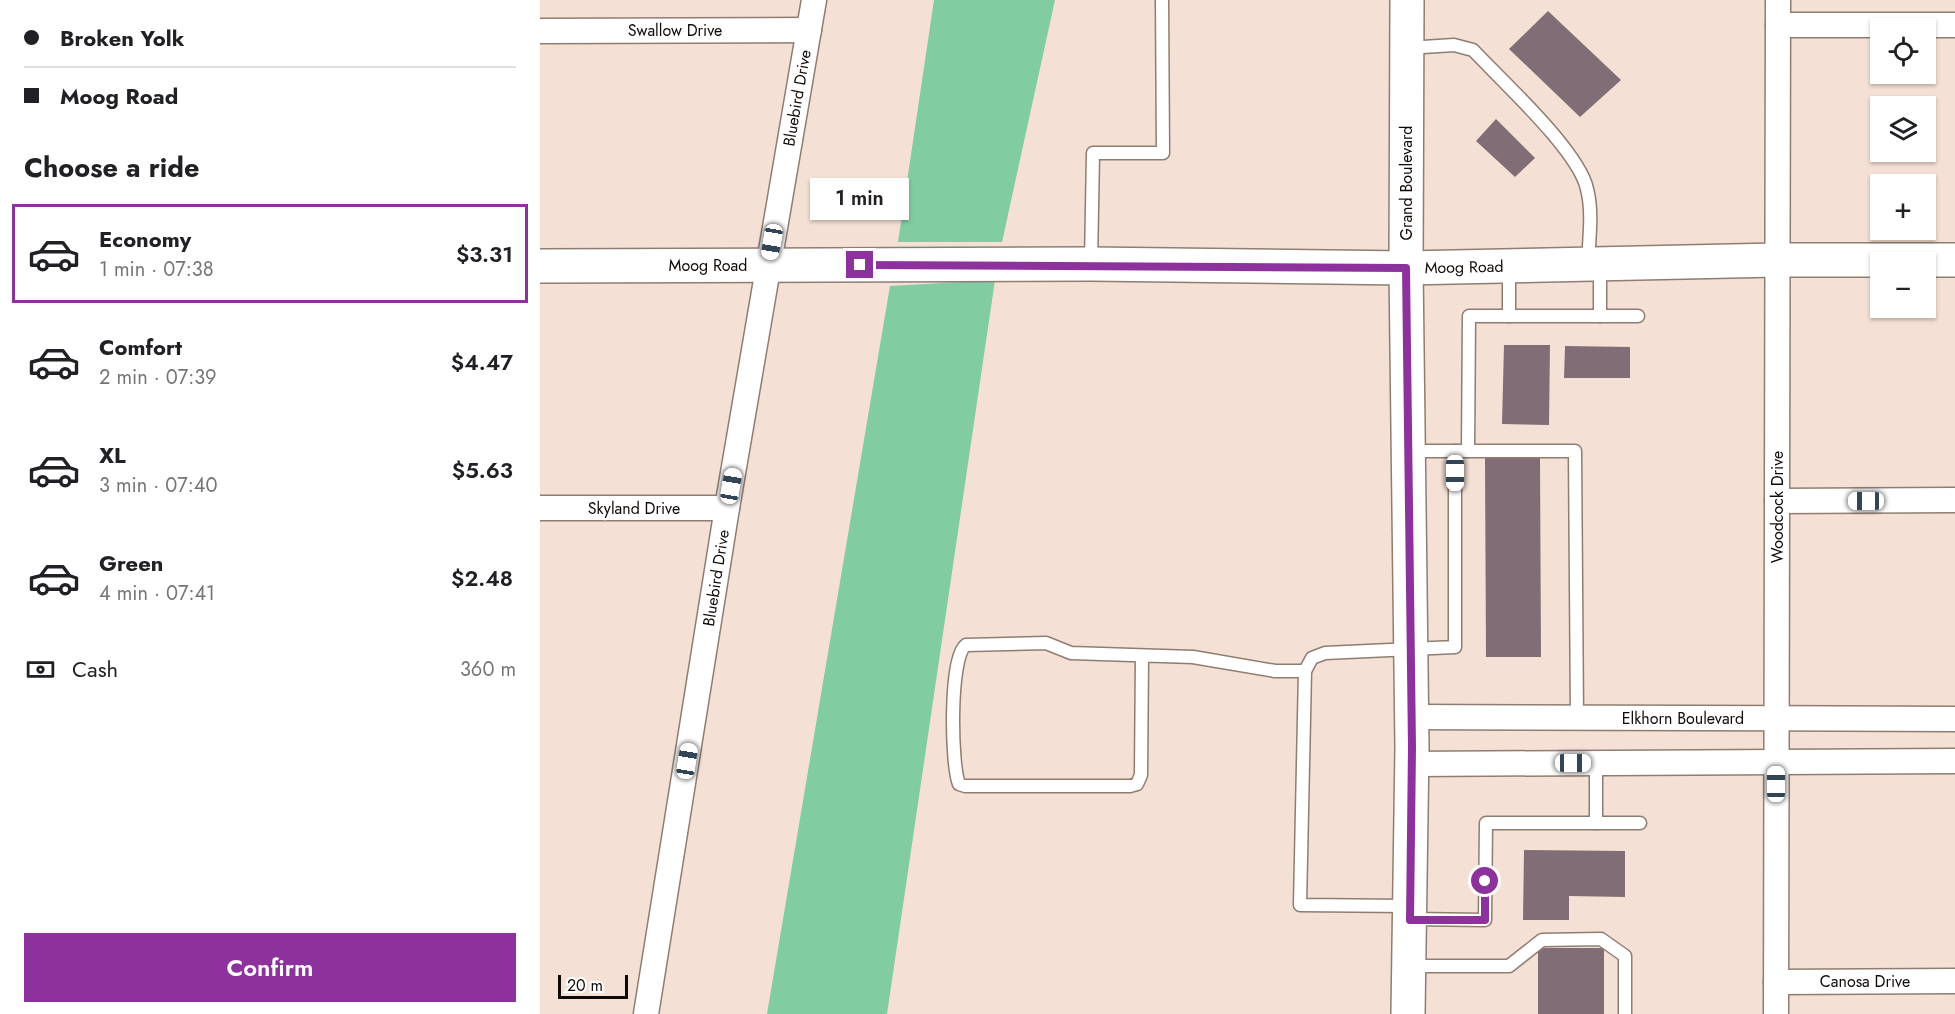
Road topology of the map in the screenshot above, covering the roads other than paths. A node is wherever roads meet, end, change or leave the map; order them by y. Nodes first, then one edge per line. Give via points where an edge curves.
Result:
1 (814, 0) edge
2 (1162, 0) edge
3 (1407, 0) edge
4 (1778, 0) edge
5 (1778, 25) junction
6 (1955, 25) edge
7 (809, 30) junction
8 (540, 31) edge
9 (1407, 48) junction
10 (1777, 260) junction
11 (1955, 260) edge
12 (1091, 264) junction
13 (1594, 264) junction
14 (768, 265) junction
15 (540, 266) edge
16 (1509, 266) junction
17 (1406, 268) junction
18 (1509, 316) junction
19 (1600, 316) junction
20 (1638, 316) dead end
21 (1408, 451) junction
22 (1461, 451) junction
23 (1777, 501) junction
24 (1955, 501) edge
25 (540, 508) edge
26 (727, 508) junction
27 (1411, 647) junction
28 (1142, 656) junction
29 (1305, 671) junction
30 (1412, 717) junction
31 (1576, 717) junction
32 (1776, 719) junction
33 (1955, 719) edge
34 (1955, 761) edge
35 (1776, 762) junction
36 (1596, 763) junction
37 (1412, 764) junction
38 (1596, 823) junction
39 (1640, 823) dead end
40 (1410, 913) junction
41 (1408, 966) junction
42 (1955, 981) edge
43 (1776, 982) junction
44 (646, 1014) edge
45 (1408, 1014) edge
46 (1625, 1014) edge
47 (1776, 1014) edge

1 - 7 street, Bluebird Drive
2 - 12 lane via 1162,153 1093,153
3 - 9 street, Grand Boulevard
4 - 5 street, Woodcock Drive
5 - 6 street
5 - 10 street, Woodcock Drive
7 - 8 street, Swallow Drive
7 - 14 street, Bluebird Drive
9 - 13 lane via 1454,45 1473,50 1570,154 1587,187
9 - 17 street, Grand Boulevard
10 - 11 street, Moog Road
10 - 13 street, Moog Road
10 - 23 street, Woodcock Drive
12 - 14 street, Moog Road
12 - 17 street, Moog Road
13 - 16 street, Moog Road
13 - 19 lane
14 - 15 street, Moog Road
14 - 26 street, Bluebird Drive
16 - 17 street, Moog Road
16 - 18 lane
17 - 21 street, Grand Boulevard
18 - 19 lane
18 - 22 lane via 1469,316
19 - 20 lane
21 - 22 lane
21 - 27 street, Grand Boulevard
22 - 27 lane via 1455,647
22 - 31 lane via 1575,451
23 - 24 street
23 - 32 street, Woodcock Drive
25 - 26 street, Skyland Drive
26 - 44 street, Bluebird Drive
27 - 29 lane via 1317,655
27 - 30 street, Grand Boulevard
28 - 28 lane via 1071,653 1046,644 962,647 953,714 959,784 1137,784 1141,775
28 - 29 lane via 1192,657 1275,671
29 - 40 lane via 1300,905
30 - 31 street, Elkhorn Boulevard
30 - 37 street, Grand Boulevard
31 - 32 street, Elkhorn Boulevard
32 - 33 street, Elkhorn Boulevard
32 - 35 street, Woodcock Drive
34 - 35 street
35 - 36 street
35 - 43 street, Woodcock Drive
36 - 37 street
36 - 38 lane
37 - 40 street, Grand Boulevard
38 - 39 lane
38 - 40 lane via 1485,823 1485,920
40 - 41 street, Grand Boulevard
41 - 45 street, Grand Boulevard
41 - 46 lane via 1509,966 1542,940 1601,939 1625,956
42 - 43 street, Canosa Drive
43 - 47 street, Woodcock Drive

